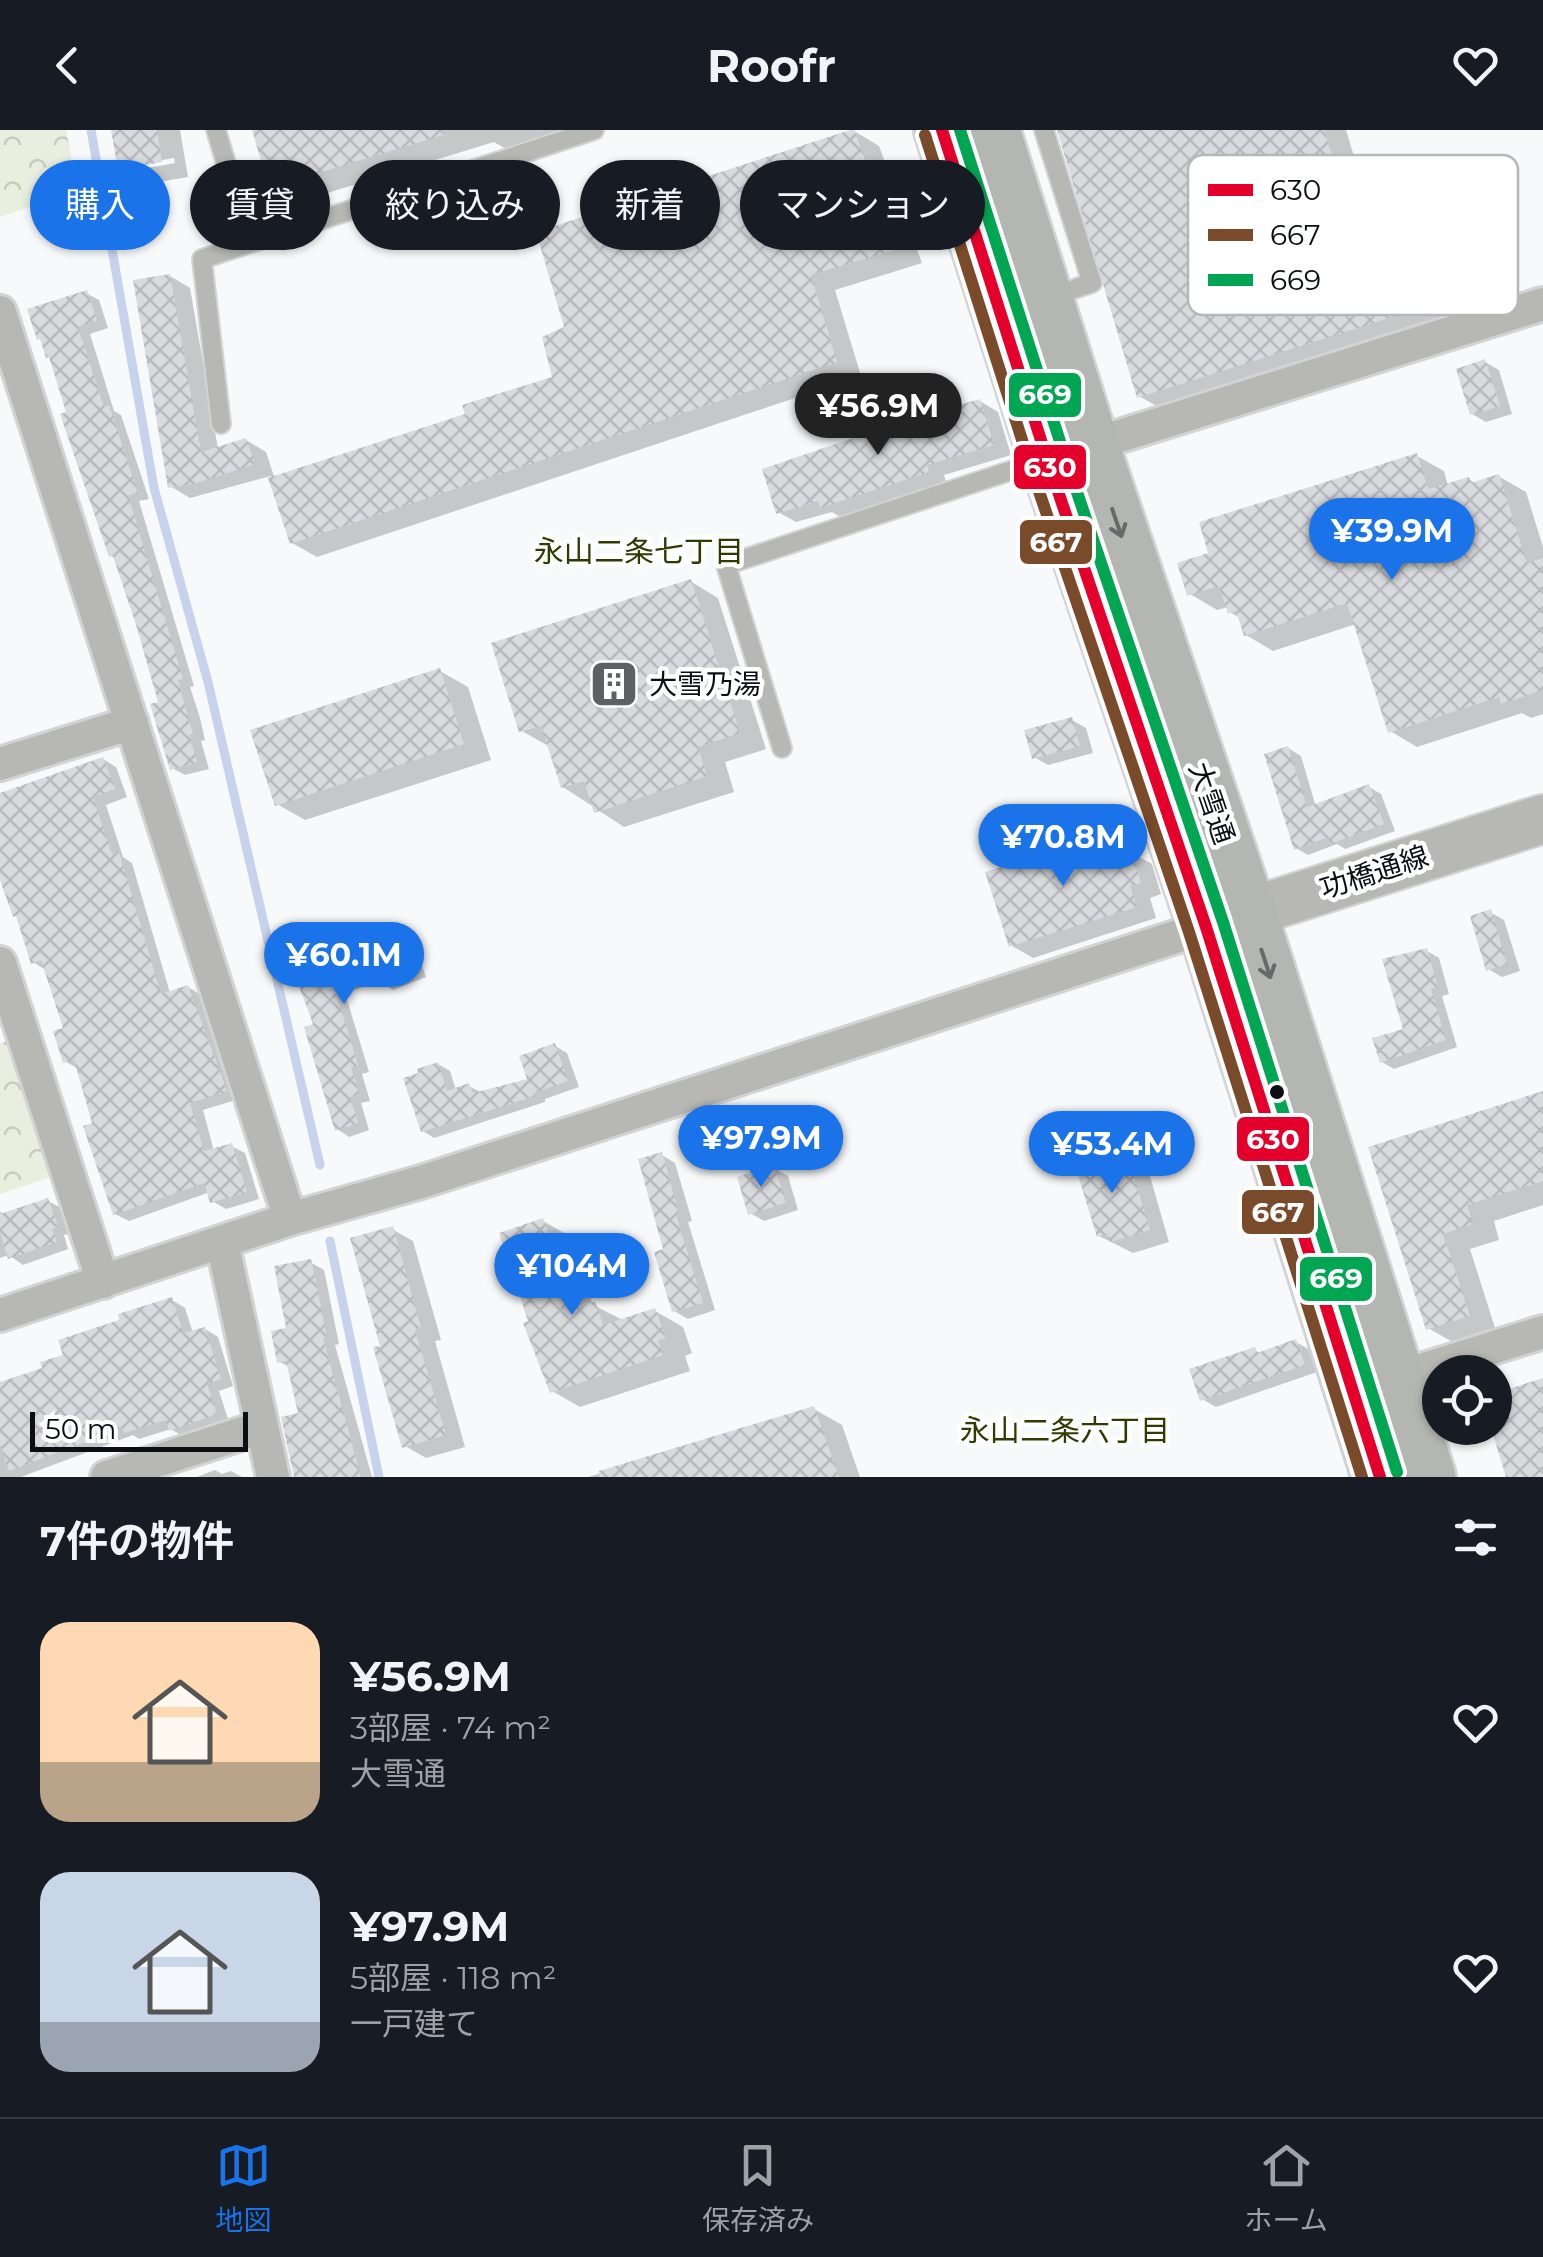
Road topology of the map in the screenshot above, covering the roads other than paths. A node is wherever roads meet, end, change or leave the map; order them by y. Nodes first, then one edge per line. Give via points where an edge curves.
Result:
1 (216, 130) edge
2 (594, 130) edge
3 (942, 130) edge
4 (992, 130) edge
5 (1044, 130) edge
6 (225, 160) edge
7 (330, 217) edge
8 (229, 250) edge
9 (1045, 299) junction
10 (1543, 304) edge
11 (0, 312) edge
12 (1518, 312) edge
13 (1508, 315) edge
14 (221, 424) dead end
15 (1069, 452) junction
16 (132, 723) junction
17 (782, 748) dead end
18 (0, 764) edge
19 (1543, 818) edge
20 (1228, 920) junction
21 (0, 962) edge
22 (290, 1219) junction
23 (222, 1242) junction
24 (102, 1282) junction
25 (0, 1315) edge
26 (1543, 1332) edge
27 (1375, 1385) junction
28 (262, 1427) junction
29 (108, 1477) edge
30 (273, 1477) edge
31 (1380, 1477) edge
32 (1428, 1477) edge

1 - 6 lane
2 - 7 lane
3 - 15 highway, 大雪通
4 - 9 highway, 大雪通
5 - 9 lane via 1092,284
8 - 14 lane via 202,259
9 - 15 highway, 大雪通
10 - 12 street
11 - 16 street
13 - 15 street
15 - 17 lane via 726,565
15 - 20 highway, 大雪通
16 - 18 street
16 - 22 street
19 - 20 street, 功橋通線
20 - 22 street
20 - 27 highway, 大雪通
21 - 24 street
22 - 23 street
23 - 24 street
23 - 28 street
24 - 25 street
26 - 27 street
27 - 31 highway, 大雪通
27 - 32 highway, 大雪通
28 - 29 street
28 - 30 street

